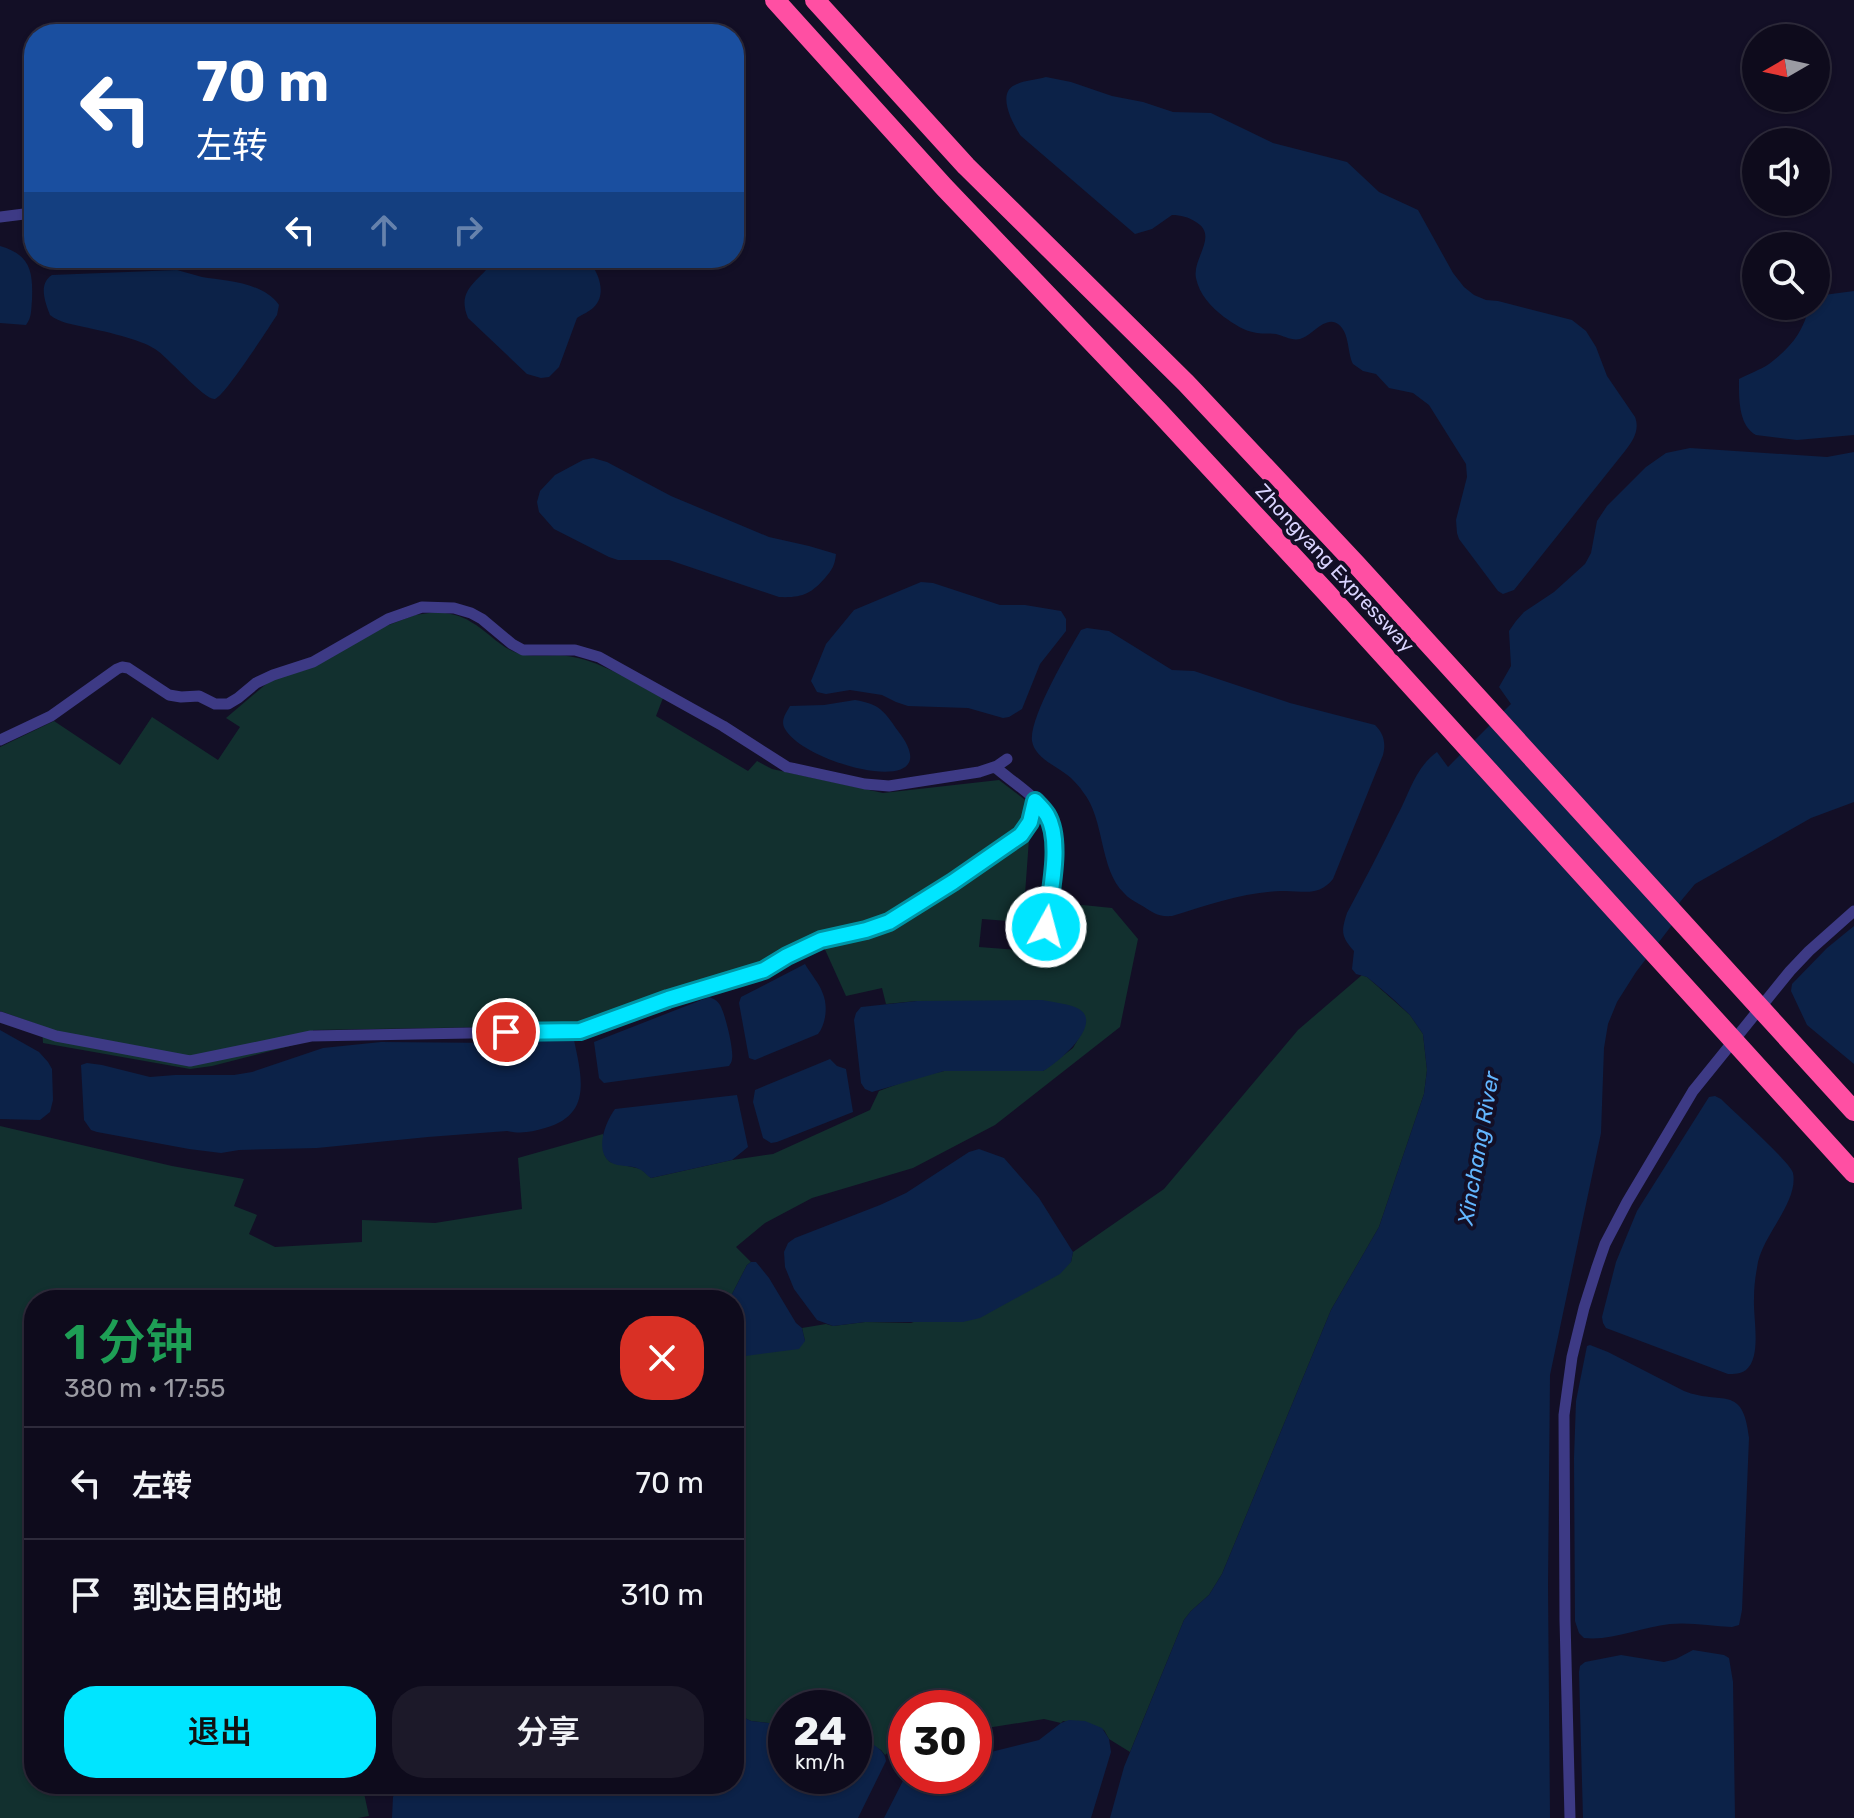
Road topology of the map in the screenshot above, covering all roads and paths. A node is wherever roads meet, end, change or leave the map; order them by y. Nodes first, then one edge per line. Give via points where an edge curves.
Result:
1 (775, 0) edge
2 (815, 0) edge
3 (24, 214) edge
4 (0, 217) edge
5 (0, 740) edge
6 (1007, 759) dead end
7 (995, 767) junction
8 (1035, 801) junction
9 (1854, 911) edge
10 (1046, 927) dead end
11 (0, 1017) edge
12 (1854, 1111) edge
13 (1854, 1173) edge
14 (1570, 1818) edge

1 - 13 highway, Zhongyang Expressway via 1326,592
2 - 12 highway, Zhongyang Expressway via 966,166 1186,383 1356,564
3 - 4 street
5 - 7 street via 51,716 122,667 169,695 228,704 256,683 313,662 388,619 436,607 471,613 523,650 575,650 599,657 787,767 889,786
6 - 7 street
7 - 8 street
8 - 10 street via 1046,813 1056,842
8 - 11 street via 1021,835 889,922 821,940 764,970 580,1031 311,1036 190,1061 56,1036
9 - 14 street via 1790,971 1693,1091 1605,1244 1588,1294 1572,1357 1563,1445

